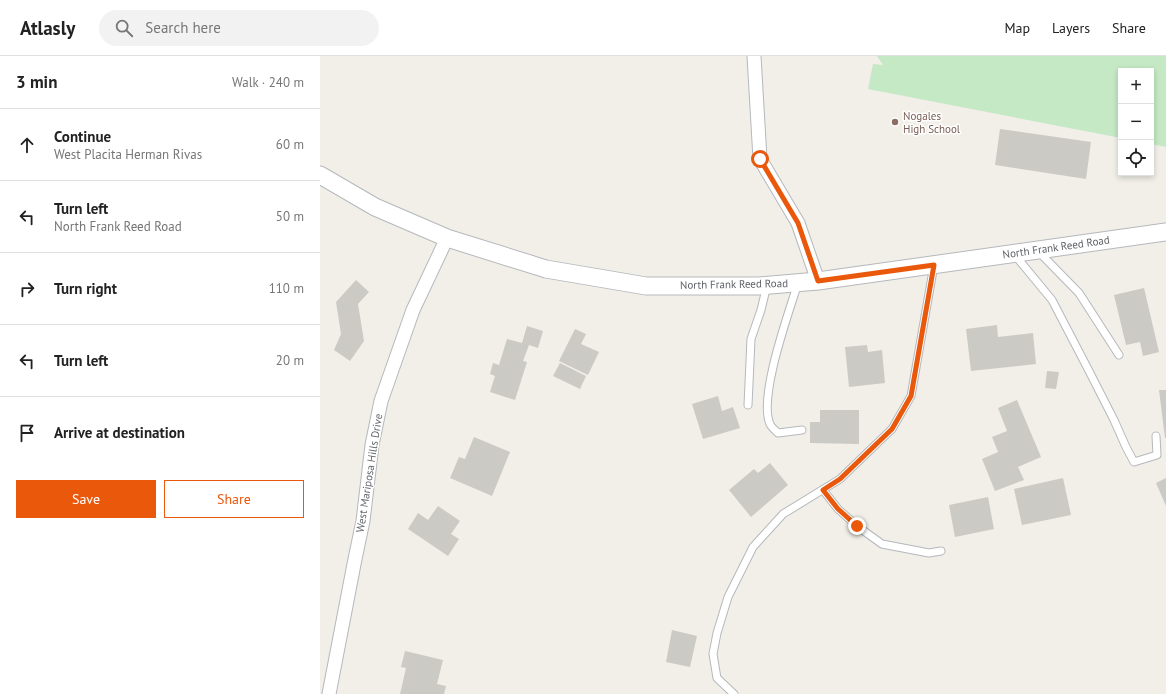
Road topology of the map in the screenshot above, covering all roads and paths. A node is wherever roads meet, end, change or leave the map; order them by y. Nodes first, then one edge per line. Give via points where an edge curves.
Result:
1 (754, 56) edge
2 (320, 175) edge
3 (1166, 232) edge
4 (447, 238) junction
5 (1038, 250) junction
6 (1014, 253) junction
7 (934, 265) junction
8 (818, 281) junction
9 (798, 283) junction
10 (767, 285) junction
11 (1119, 354) dead end
12 (748, 405) dead end
13 (802, 430) dead end
14 (1156, 436) dead end
15 (823, 490) junction
16 (941, 552) dead end
17 (329, 694) edge
18 (734, 694) edge

1 - 8 street via 760,159 798,223
2 - 4 street, North Frank Reed Road via 375,207
3 - 5 street, North Frank Reed Road
4 - 10 street, North Frank Reed Road via 546,269 646,286
4 - 17 street, West Mariposa Hills Drive via 413,310 381,401 372,445 363,521
5 - 6 street, North Frank Reed Road
5 - 11 lane via 1080,293
6 - 7 street, North Frank Reed Road
6 - 14 lane via 1052,300 1134,462 1157,455
7 - 8 street, North Frank Reed Road
7 - 15 lane via 911,396 892,429 840,479
8 - 9 street, North Frank Reed Road
9 - 10 street, North Frank Reed Road
9 - 13 lane via 769,385 767,410 770,424 778,433
10 - 12 lane via 751,338
15 - 16 lane via 838,509 882,544 929,553
15 - 18 lane via 783,514 753,547 728,597 713,654 717,678

